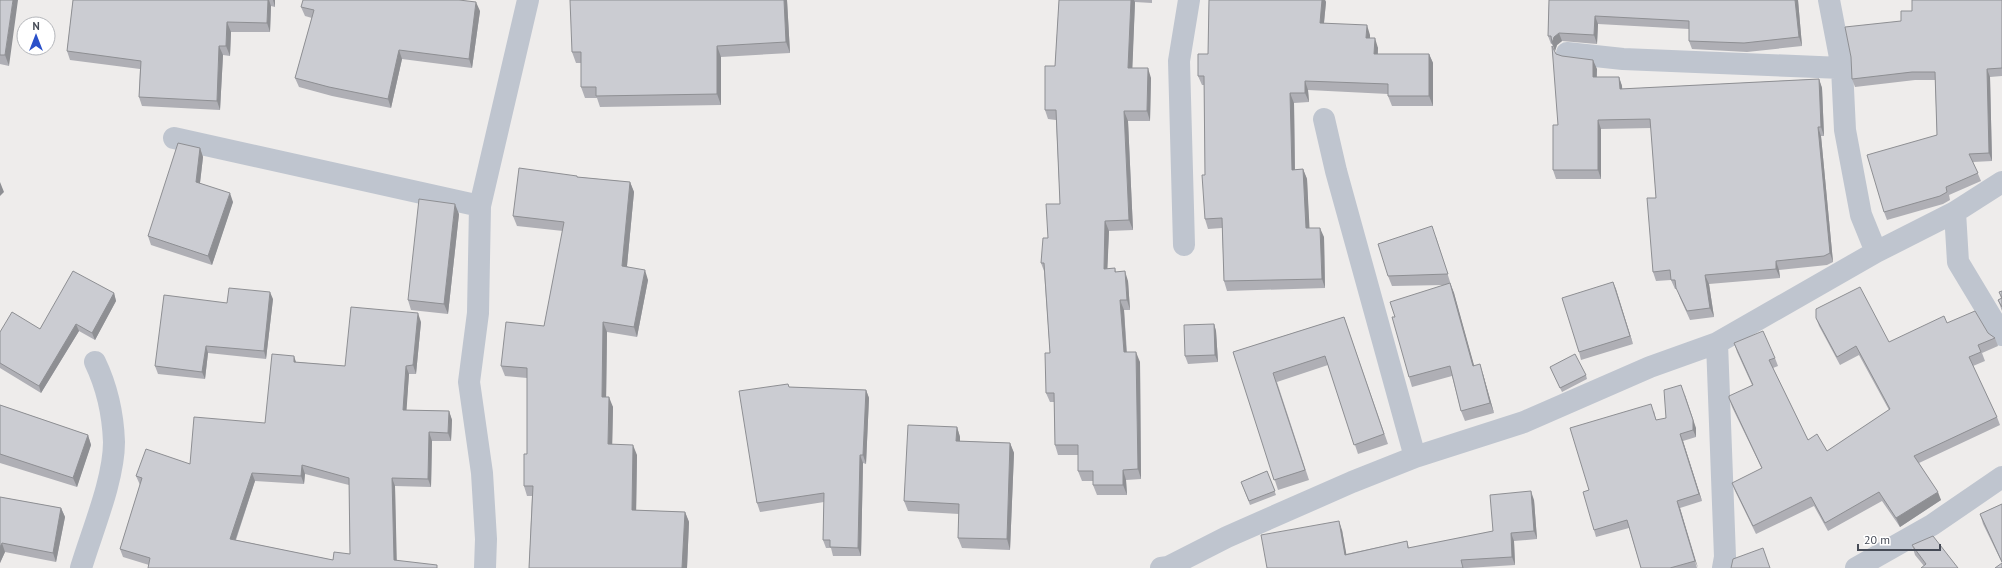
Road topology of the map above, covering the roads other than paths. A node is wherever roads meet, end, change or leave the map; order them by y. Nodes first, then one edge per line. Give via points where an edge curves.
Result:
1 (528, 0) edge
2 (1190, 0) edge
3 (1829, 0) edge
4 (1567, 53) dead end
5 (1842, 68) junction
6 (1324, 118) dead end
7 (174, 138) dead end
8 (2002, 182) edge
9 (480, 206) junction
10 (1954, 212) junction
11 (1184, 245) dead end
12 (1876, 252) junction
13 (2002, 335) edge
14 (1717, 343) junction
15 (95, 362) dead end
16 (1415, 457) junction
17 (2002, 477) edge
18 (81, 568) edge
19 (485, 568) edge
20 (1166, 568) edge
21 (1723, 568) edge
22 (1856, 568) edge

1 - 9 street
2 - 11 street via 1179,61
3 - 5 street
4 - 5 street via 1623,59
5 - 12 street via 1845,130 1861,215
6 - 16 street
7 - 9 street
8 - 10 street
9 - 19 street via 478,313 469,382 482,473
10 - 12 street
10 - 13 street via 1958,262
12 - 14 street
14 - 16 street via 1650,367 1524,422
14 - 21 street
15 - 18 street via 105,383 114,442 108,479
16 - 20 street via 1227,537
17 - 22 street via 1932,525

